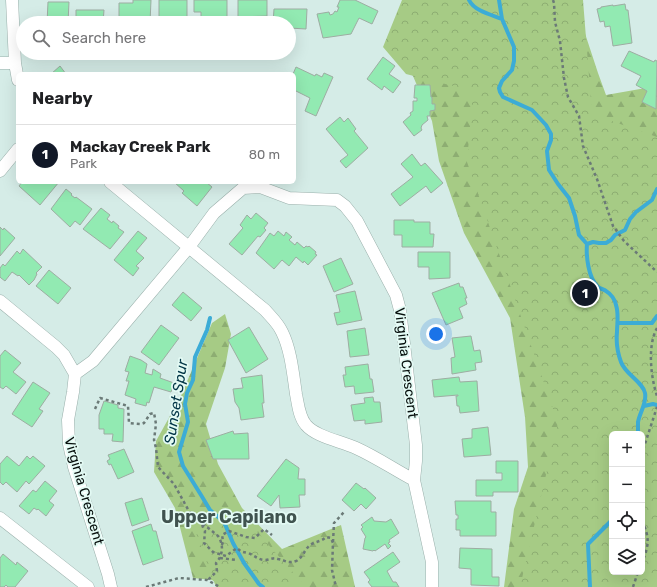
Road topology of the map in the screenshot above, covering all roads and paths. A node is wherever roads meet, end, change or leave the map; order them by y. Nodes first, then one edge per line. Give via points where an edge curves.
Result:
1 (12, 0) edge
2 (553, 0) edge
3 (0, 63) edge
4 (15, 63) junction
5 (17, 72) edge
6 (16, 151) edge
7 (0, 171) edge
8 (112, 184) edge
9 (189, 247) junction
10 (657, 272) edge
11 (0, 301) edge
12 (657, 328) edge
13 (75, 374) junction
14 (657, 396) edge
15 (657, 407) edge
16 (95, 409) dead end
17 (645, 444) edge
18 (414, 480) junction
19 (345, 512) dead end
20 (0, 518) edge
21 (199, 521) junction
22 (645, 526) edge
23 (272, 536) dead end
24 (333, 543) junction
25 (222, 545) junction
26 (220, 556) junction
27 (645, 556) edge
28 (236, 560) dead end
29 (637, 575) edge
30 (208, 581) junction
31 (88, 587) edge
32 (111, 587) edge
33 (146, 587) edge
34 (220, 587) edge
35 (336, 587) edge
36 (432, 587) edge
37 (633, 587) edge

1 - 4 street
2 - 10 path via 568,97 579,116 583,146 613,226 624,241
3 - 4 street
4 - 5 street
6 - 7 street
8 - 9 street
9 - 13 street, Virginia Crescent via 94,361
9 - 18 street via 265,310 282,331 300,413 306,425 322,436 357,448
9 - 18 street, Virginia Crescent via 214,214 244,188 260,187 289,198 337,200 345,206 357,221 396,295 400,310 416,445
11 - 13 street via 56,347
12 - 14 path via 651,349 652,375
13 - 32 street, Virginia Crescent via 68,420 69,444
15 - 17 path
16 - 21 path via 100,398 128,406 129,423 138,424 144,423 150,414 154,413 158,467 174,484 190,513
18 - 36 street, Virginia Crescent via 432,562
19 - 24 path via 334,523
20 - 31 street
21 - 25 path via 218,536
21 - 26 path via 204,528 206,546
22 - 27 path via 649,540
23 - 25 path via 264,530 255,538 230,531 222,535
24 - 26 path via 331,538 326,537 321,542 311,545 297,561 289,563 277,558 258,559 237,548 227,556
24 - 35 path via 332,570
25 - 26 path
26 - 28 path
26 - 30 path via 216,565 217,572
29 - 37 path
30 - 33 path via 179,578
30 - 34 path

